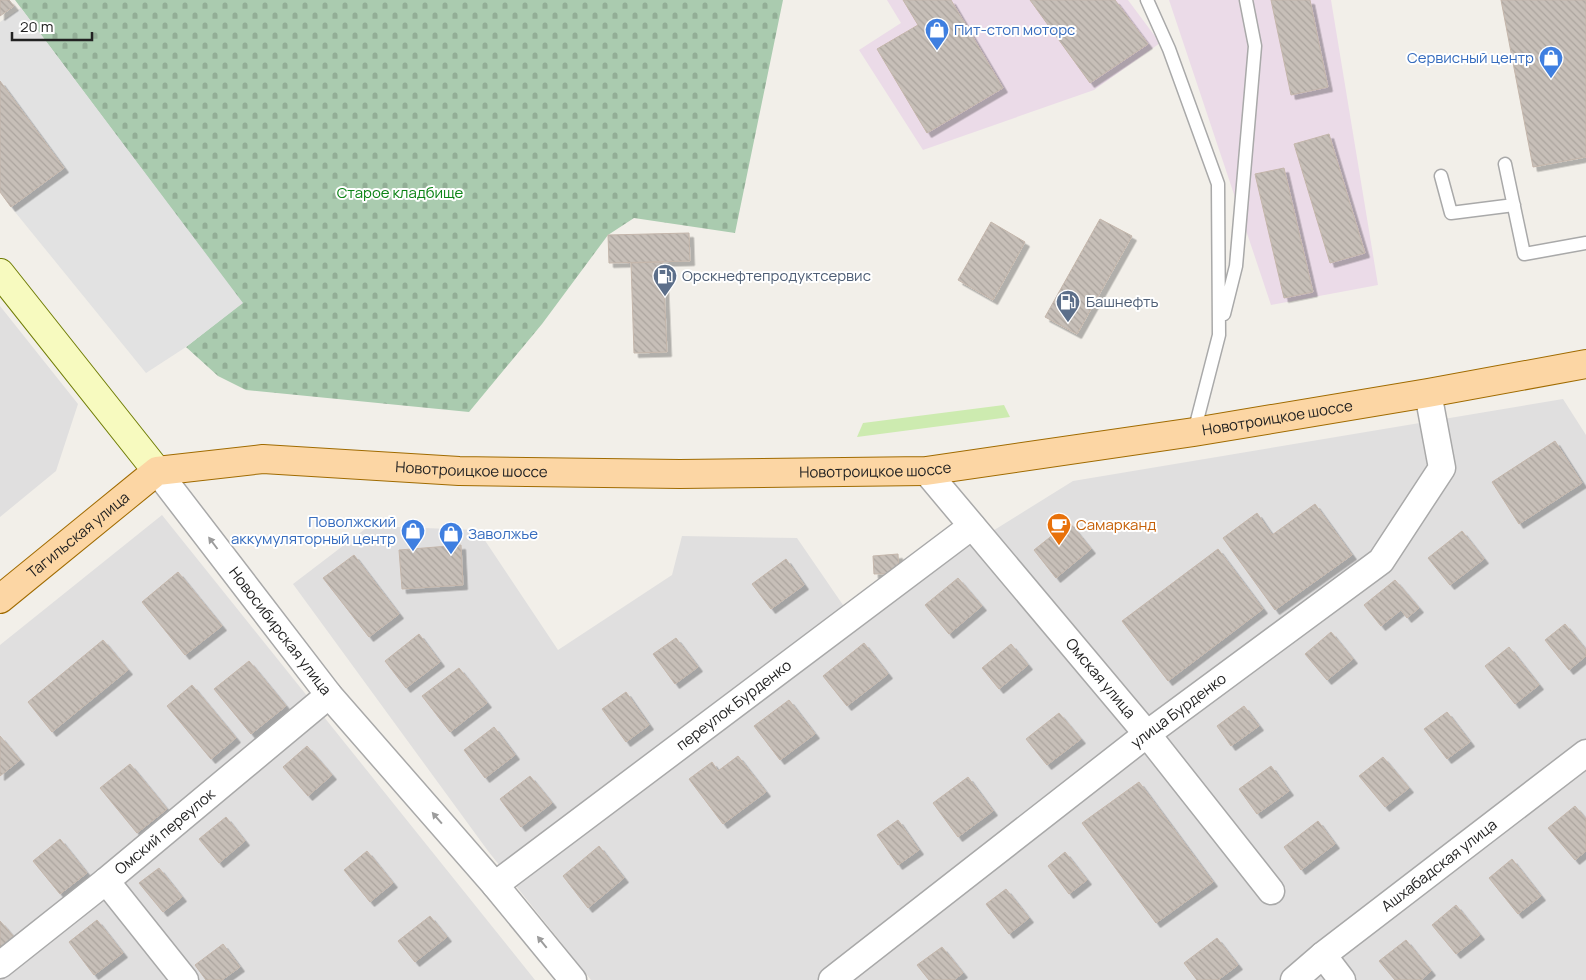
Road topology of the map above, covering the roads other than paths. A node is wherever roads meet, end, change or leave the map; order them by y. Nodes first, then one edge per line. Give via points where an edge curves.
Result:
1 (1147, 0) edge
2 (1246, 0) edge
3 (1506, 164) dead end
4 (1441, 176) dead end
5 (1514, 204) junction
6 (1586, 243) edge
7 (0, 273) edge
8 (1220, 335) junction
9 (1586, 364) edge
10 (1428, 393) junction
11 (1194, 432) junction
12 (157, 471) junction
13 (926, 471) junction
14 (972, 526) junction
15 (0, 598) edge
16 (329, 695) junction
17 (1147, 734) junction
18 (1586, 753) edge
19 (106, 880) junction
20 (495, 885) junction
21 (1271, 891) dead end
22 (1323, 955) junction
23 (0, 965) edge
24 (185, 980) edge
25 (573, 980) edge
26 (832, 980) edge
27 (1294, 980) edge
28 (1342, 980) edge

1 - 8 lane via 1169,49 1218,184
2 - 8 lane via 1255,46 1236,266
3 - 5 lane
4 - 5 lane via 1451,214
5 - 6 lane via 1524,254
7 - 12 main road, Новосибирская улица
8 - 11 lane
9 - 10 main road, Новотроицкое шоссе
10 - 11 main road, Новотроицкое шоссе
10 - 17 street, улица Бурденко via 1442,468 1381,561
11 - 13 main road, Новотроицкое шоссе
12 - 13 main road, Новотроицкое шоссе via 263,459 459,471 680,474
12 - 15 main road, Тагильская улица
16 -> 12 street, Новосибирская улица
13 - 14 street, Омская улица
14 - 17 street, Омская улица
14 - 20 street, переулок Бурденко
16 - 19 street, Омский переулок
20 -> 16 street, Новосибирская улица
17 - 21 street, Омская улица
17 - 26 street, улица Бурденко
18 - 22 street, Ашхабадская улица
19 - 23 street, Омский переулок
19 - 24 street
25 -> 20 street, Новосибирская улица
22 - 27 street, Ашхабадская улица
22 - 28 street

